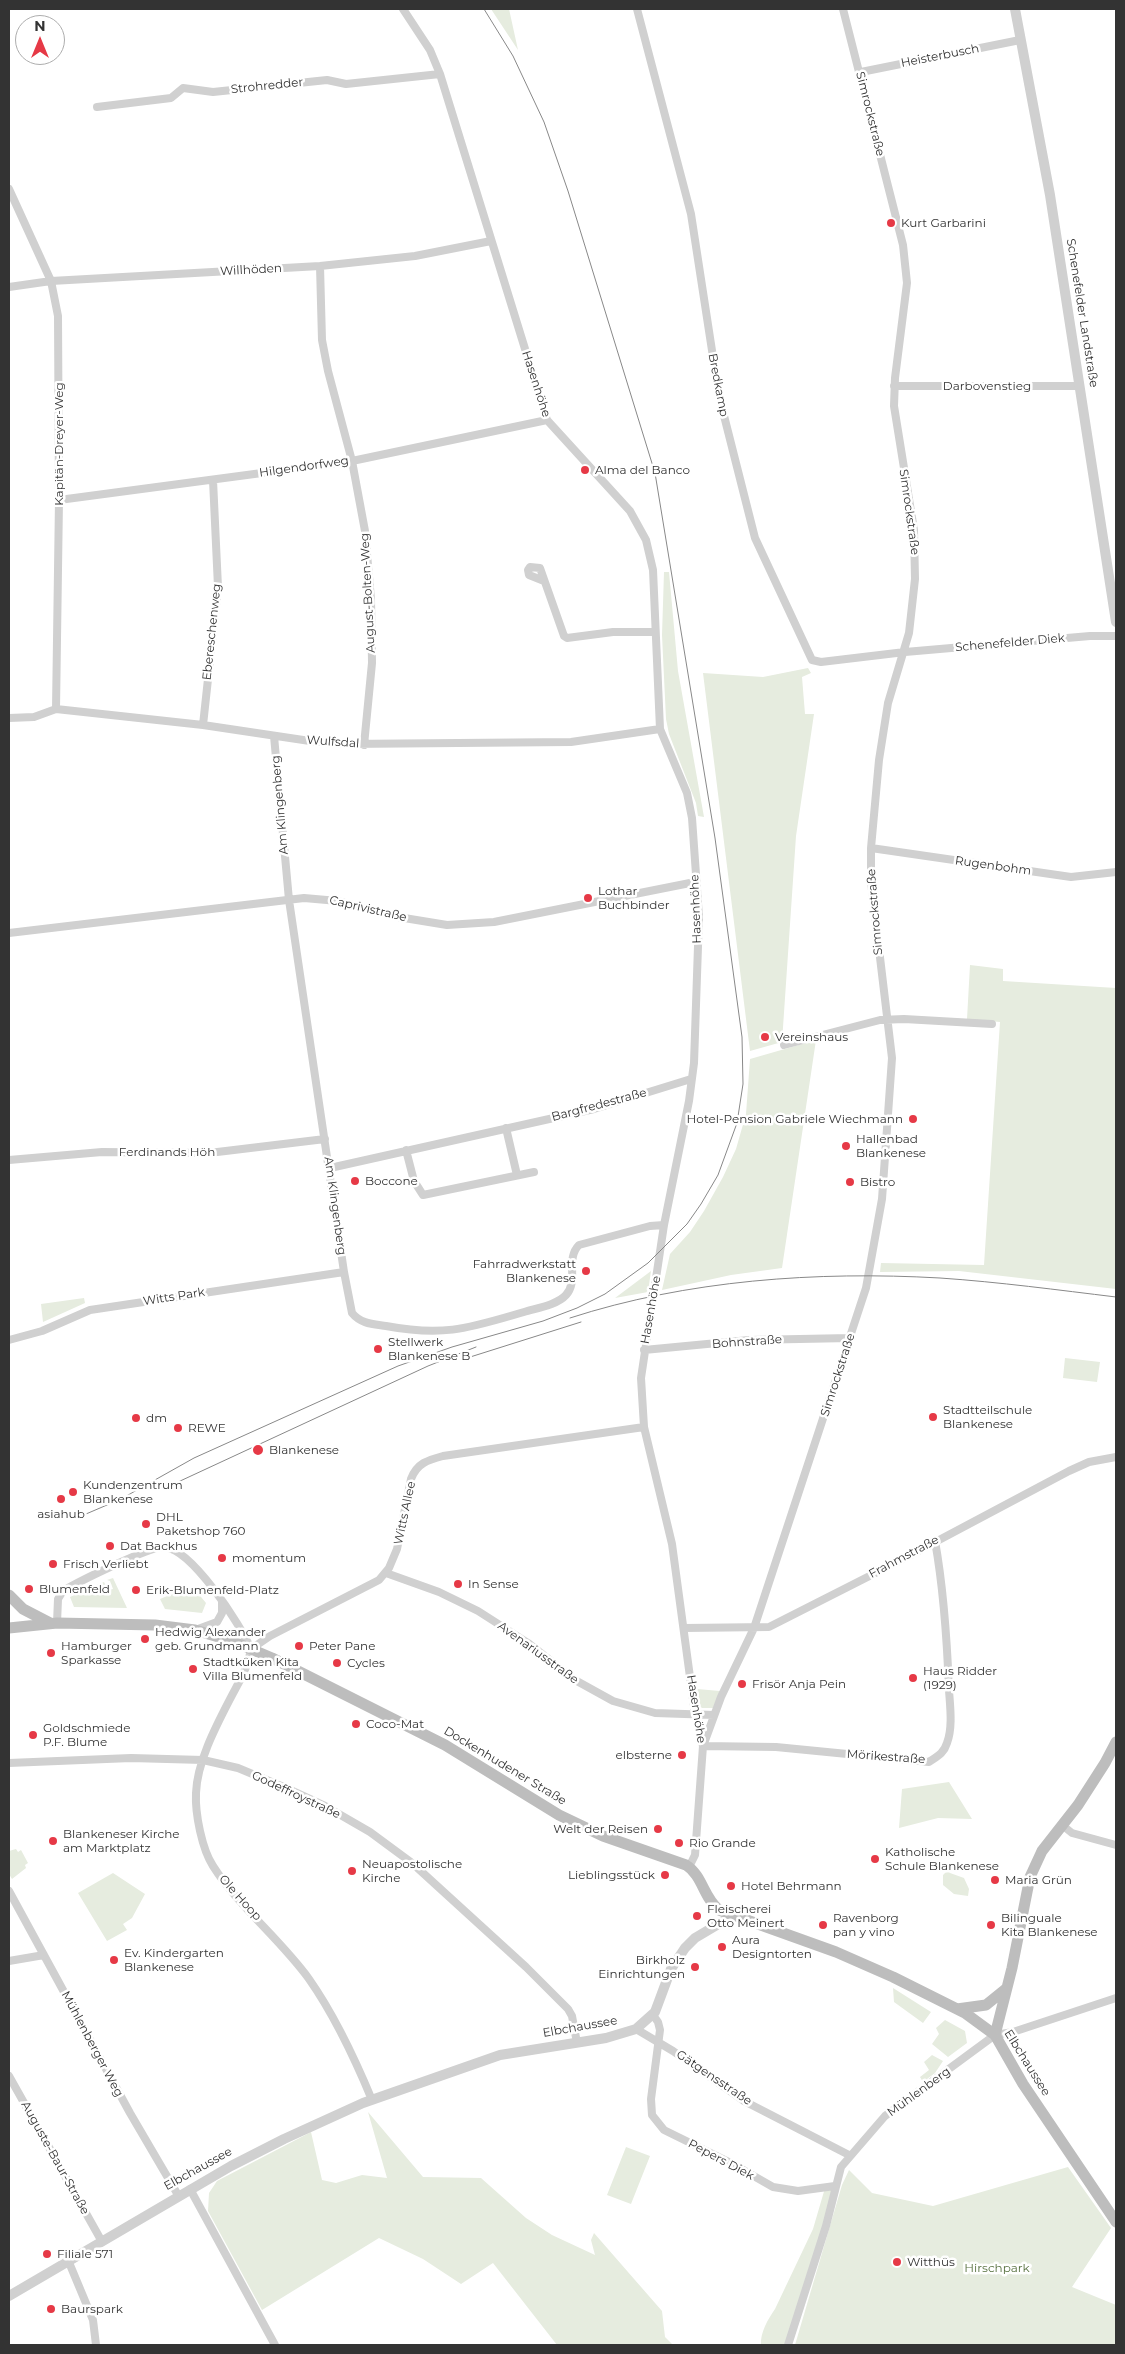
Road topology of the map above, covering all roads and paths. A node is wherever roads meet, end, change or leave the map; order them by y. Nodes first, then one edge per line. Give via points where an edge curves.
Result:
1 (403, 9) edge
2 (637, 9) edge
3 (843, 9) edge
4 (1015, 9) edge
5 (1020, 40) junction
6 (860, 72) junction
7 (440, 74) junction
8 (97, 107) dead end
9 (9, 189) edge
10 (491, 241) junction
11 (320, 266) junction
12 (51, 281) junction
13 (9, 287) edge
14 (894, 386) junction
15 (1079, 386) junction
16 (547, 420) junction
17 (352, 461) junction
18 (213, 480) junction
19 (59, 500) junction
20 (544, 580) dead end
21 (1116, 622) edge
22 (655, 632) junction
23 (1116, 636) edge
24 (905, 652) junction
25 (56, 709) junction
26 (9, 718) edge
27 (203, 725) junction
28 (660, 729) junction
29 (274, 736) junction
30 (364, 745) junction
31 (871, 848) junction
32 (1116, 872) edge
33 (695, 882) junction
34 (289, 900) junction
35 (9, 933) edge
36 (888, 1020) junction
37 (992, 1024) dead end
38 (784, 1045) dead end
39 (691, 1079) junction
40 (506, 1128) junction
41 (325, 1139) junction
42 (406, 1150) junction
43 (9, 1160) edge
44 (330, 1168) junction
45 (534, 1172) dead end
46 (517, 1175) junction
47 (664, 1225) junction
48 (344, 1272) junction
49 (850, 1338) junction
50 (9, 1340) edge
51 (644, 1350) junction
52 (644, 1427) junction
53 (1116, 1457) edge
54 (936, 1541) junction
55 (386, 1572) junction
56 (9, 1595) edge
57 (222, 1601) junction
58 (54, 1623) junction
59 (9, 1628) edge
60 (684, 1628) junction
61 (754, 1628) junction
62 (195, 1630) junction
63 (251, 1649) junction
64 (696, 1714) junction
65 (714, 1715) junction
66 (1116, 1742) edge
67 (703, 1746) junction
68 (203, 1760) junction
69 (9, 1763) edge
70 (1062, 1825) junction
71 (1116, 1846) edge
72 (689, 1867) junction
73 (9, 1891) edge
74 (732, 1916) junction
75 (44, 1956) junction
76 (9, 1961) edge
77 (1007, 1988) junction
78 (1116, 1998) edge
79 (958, 2009) junction
80 (653, 2015) junction
81 (636, 2029) junction
82 (995, 2036) junction
83 (658, 2042) junction
84 (577, 2043) junction
85 (9, 2076) edge
86 (372, 2100) junction
87 (849, 2155) junction
88 (835, 2186) junction
89 (190, 2189) junction
90 (178, 2195) junction
91 (1116, 2222) edge
92 (101, 2240) junction
93 (68, 2260) junction
94 (9, 2296) edge
95 (96, 2345) edge
96 (275, 2345) edge
97 (788, 2345) edge

1 - 7 street, Hasenhöhe via 430,50
2 - 24 street, Bredkamp via 691,214 719,396 755,538 814,661
3 - 6 street, Simrockstraße
4 - 5 street, Schenefelder Landstraße
5 - 6 street, Heisterbusch
5 - 15 street, Schenefelder Landstraße via 1050,195
6 - 14 street, Simrockstraße via 907,269
7 - 8 street, Strohredder via 346,84 326,80 213,92 182,88 171,98
7 - 10 street, Hasenhöhe
9 - 12 street, Kapitän-Dreyer-Weg
10 - 11 street, Willhöden via 416,256
10 - 16 street, Hasenhöhe
11 - 12 street, Willhöden
11 - 17 street, August-Bolten-Weg via 322,340
12 - 13 street, Willhöden
12 - 19 street, Kapitän-Dreyer-Weg via 58,316
14 - 15 street, Darbovenstieg
14 - 24 street, Simrockstraße via 894,406 916,555 913,608
15 - 21 street, Schenefelder Landstraße
16 - 17 street, Hilgendorfweg
16 - 22 street, Hasenhöhe via 630,511 639,527 650,555
17 - 18 street, Hilgendorfweg
17 - 30 street, August-Bolten-Weg via 365,532 371,599 372,664
18 - 19 street, Hilgendorfweg
18 - 27 street, Ebereschenweg via 218,587
19 - 25 street, Kapitän-Dreyer-Weg
20 - 22 street via 567,638 613,632
22 - 28 street, Hasenhöhe
23 - 24 street, Schenefelder Diek
24 - 31 street, Simrockstraße via 888,703
25 - 26 street, Wulfsdal via 34,717
25 - 27 street, Wulfsdal
27 - 29 street, Wulfsdal
28 - 30 street, Wulfsdal via 572,742
28 - 33 street, Hasenhöhe via 687,793 692,818
29 - 30 street, Wulfsdal
29 - 34 street, Am Klingenberg
31 - 32 street, Rugenbohm via 1071,877
31 - 36 street, Simrockstraße via 871,882
33 - 34 street, Caprivistraße via 494,922 447,925 398,917 338,901 319,898
33 - 39 street, Hasenhöhe via 699,917
34 - 35 street, Caprivistraße
34 - 41 street, Am Klingenberg
36 - 37 street
36 - 38 street
36 - 49 street, Simrockstraße via 891,1068 882,1206 868,1280
39 - 40 street, Bargfredestraße via 594,1109
39 - 47 street, Hasenhöhe
40 - 42 street, Bargfredestraße
40 - 46 street
41 - 43 street, Ferdinands Höh via 208,1154 102,1152
41 - 44 street, Am Klingenberg
42 - 44 street, Bargfredestraße
42 - 46 street via 414,1180 423,1195
44 - 48 street, Am Klingenberg
45 - 46 street
47 - 48 street, Am Klingenberg via 579,1245 573,1254 571,1285 565,1297 462,1330 417,1332 359,1320 350,1308
47 - 51 street, Hasenhöhe
48 - 50 street, Witts Park via 90,1310 42,1331
49 - 51 street, Bohnstraße via 749,1340
49 - 61 street, Simrockstraße
51 - 52 street, Hasenhöhe via 641,1378
52 - 55 street, Witts Allee via 443,1456 422,1463 411,1479 397,1549
52 - 60 street, Hasenhöhe via 672,1544
53 - 54 street, Frahmstraße via 1081,1465
54 - 61 street, Frahmstraße via 769,1627
54 - 67 street, Mörikestraße via 944,1587 949,1694 950,1730 942,1754 929,1762 776,1747
55 - 63 street, Witts Allee via 372,1586 270,1636
55 - 64 street, Avenariusstraße via 478,1611 575,1680 613,1701 655,1713
56 - 58 main road via 23,1609
57 - 58 street via 180,1552 165,1547 145,1552 63,1591 58,1598
57 - 62 street via 218,1622
57 - 63 street via 238,1622
58 - 59 main road
58 - 62 main road via 155,1624
60 - 61 street, Frahmstraße
60 - 64 street, Hasenhöhe
61 - 65 street, Simrockstraße
62 - 63 main road
63 - 68 street, Ole Hoop via 246,1671 228,1702
63 - 72 main road, Dockenhudener Straße via 445,1745 558,1815 609,1838
64 - 65 street
64 - 67 street, Hasenhöhe
65 - 67 street, Simrockstraße
66 - 70 main road via 1092,1784
67 - 72 street, Hasenhöhe via 695,1855
68 - 69 street, Godeffroystraße via 131,1758
68 - 84 street, Godeffroystraße via 238,1768 325,1806 370,1832 412,1863 568,2010
68 - 86 street, Ole Hoop via 196,1793 201,1838 212,1865 310,1980 343,2037
70 - 71 street via 1072,1833
70 - 77 main road via 1042,1851 1030,1877
72 - 74 main road via 711,1903
73 - 75 street, Mühlenberger Weg
74 - 79 main road, Elbchaussee via 836,1952
74 - 80 street, Elbchaussee via 695,1938 685,1948 671,1969
75 - 76 street
75 - 90 street, Mühlenberger Weg
77 - 79 main road via 986,2005
77 - 82 main road
78 - 82 street
79 - 82 main road, Elbchaussee
80 - 81 street, Elbchaussee
80 - 83 street via 660,2027
81 - 83 street, Gätgensstraße
81 - 84 street, Elbchaussee
82 - 87 street, Mühlenberg via 886,2116
82 - 91 main road, Elbchaussee via 1023,2084
83 - 87 street, Gätgensstraße via 744,2101
83 - 88 street, Pepers Diek via 652,2115 664,2130 773,2187 798,2191
84 - 86 street, Elbchaussee via 500,2055
85 - 92 street, Auguste-Baur-Straße
86 - 89 street, Elbchaussee via 284,2139
87 - 88 street
88 - 97 street via 826,2226
89 - 90 street, Elbchaussee
89 - 96 street
90 - 92 street, Elbchaussee
92 - 93 street, Elbchaussee
93 - 94 street, Elbchaussee
93 - 95 street via 93,2320

